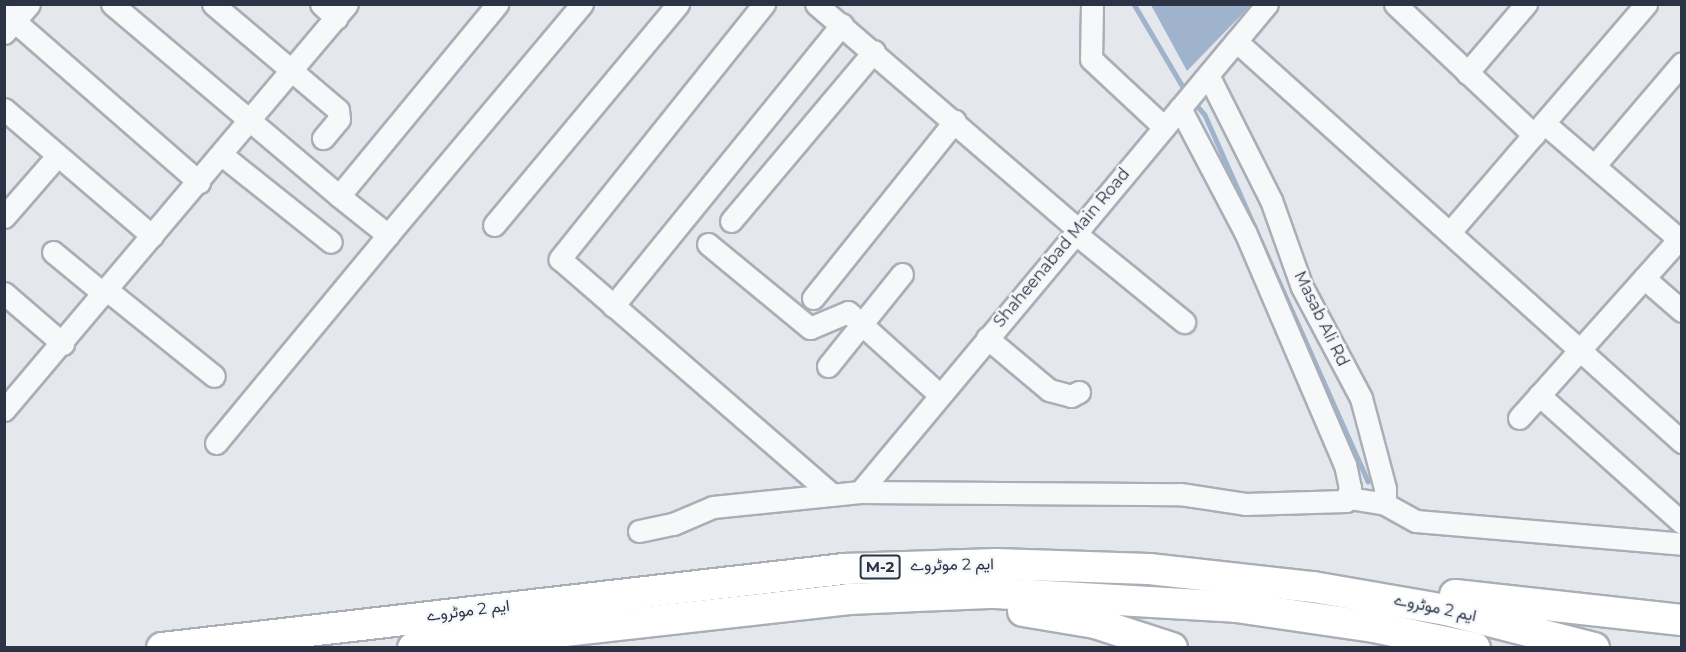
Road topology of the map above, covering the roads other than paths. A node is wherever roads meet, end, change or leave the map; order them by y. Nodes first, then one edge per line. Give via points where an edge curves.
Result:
1 (29, 4) edge
2 (112, 4) edge
3 (213, 4) edge
4 (497, 4) edge
5 (582, 4) edge
6 (678, 4) edge
7 (764, 4) edge
8 (816, 4) edge
9 (1092, 4) edge
10 (1267, 4) edge
11 (1395, 4) edge
12 (1526, 4) edge
13 (334, 9) edge
14 (1633, 9) edge
15 (8, 22) edge
16 (842, 24) junction
17 (1236, 41) junction
18 (874, 51) junction
19 (1682, 63) edge
20 (292, 70) junction
21 (1467, 73) junction
22 (1208, 75) junction
23 (1180, 108) junction
24 (4, 109) edge
25 (955, 121) junction
26 (249, 123) junction
27 (1164, 127) junction
28 (1539, 129) junction
29 (323, 138) dead end
30 (222, 155) junction
31 (57, 156) junction
32 (1595, 165) junction
33 (198, 182) junction
34 (339, 196) junction
35 (4, 217) edge
36 (731, 222) dead end
37 (494, 225) dead end
38 (1077, 231) junction
39 (1450, 232) junction
40 (388, 235) junction
41 (152, 236) junction
42 (1680, 237) edge
43 (331, 242) dead end
44 (708, 244) dead end
45 (53, 252) dead end
46 (903, 274) dead end
47 (1644, 278) junction
48 (105, 292) junction
49 (4, 293) edge
50 (813, 298) dead end
51 (613, 306) junction
52 (1682, 311) edge
53 (1184, 322) dead end
54 (862, 324) junction
55 (987, 338) junction
56 (63, 344) junction
57 (1580, 349) junction
58 (828, 366) dead end
59 (214, 376) dead end
60 (1079, 392) dead end
61 (940, 395) junction
62 (1539, 395) junction
63 (8, 397) edge
64 (1519, 418) dead end
65 (1682, 442) edge
66 (216, 443) dead end
67 (860, 492) junction
68 (832, 495) junction
69 (1349, 498) junction
70 (1385, 504) junction
71 (1682, 523) edge
72 (639, 531) dead end
73 (1682, 544) edge
74 (996, 564) junction
75 (1682, 620) edge
76 (639, 621) junction
77 (162, 648) edge
78 (412, 648) edge
79 (1172, 648) edge
80 (1475, 648) edge
81 (1594, 648) edge

1 - 15 street
2 - 26 street
3 - 20 street
4 - 34 street
5 - 40 street
6 - 37 street
7 - 51 street via 560,259
8 - 16 street
9 - 27 street via 1091,58
10 - 17 street, Shaheenabad Main Road
11 - 21 street
12 - 21 street
13 - 20 street
14 - 28 street
15 - 33 street
16 - 18 street
16 - 51 street
17 - 22 street, Shaheenabad Main Road
17 - 39 street
18 - 25 street
18 - 36 street
19 - 32 street
20 - 26 street
20 - 29 street via 341,114
21 - 28 street
22 - 23 street, Shaheenabad Main Road
22 - 70 street, Masab Ali Rd via 1271,200 1302,287 1361,398 1385,488
23 - 27 street, Shaheenabad Main Road
23 - 69 street via 1245,232 1345,465
24 - 31 street
25 - 38 street
25 - 50 street
26 - 30 street
26 - 34 street
27 - 38 street, Shaheenabad Main Road
28 - 32 street
28 - 39 street
30 - 33 street
30 - 43 street
31 - 35 street
31 - 41 street
32 - 42 street
33 - 41 street
34 - 40 street
38 - 53 street
38 - 55 street, Shaheenabad Main Road
39 - 57 street
40 - 66 street
41 - 48 street
42 - 47 street
44 - 54 street via 810,328 842,312
45 - 48 street
46 - 54 street
47 - 52 street
47 - 57 street
48 - 56 street
48 - 59 street
49 - 56 street
51 - 68 street
54 - 58 street
54 - 61 street
55 - 60 street via 1049,390 1071,396
55 - 61 street, Shaheenabad Main Road
56 - 63 street
57 - 62 street
57 - 65 street
61 - 67 street, Shaheenabad Main Road
62 - 64 street
62 - 71 street
67 - 68 street
67 - 69 street via 1180,494 1245,504 1335,503
68 - 72 street via 713,507 673,524
69 - 70 street
70 - 73 street via 1416,521
74 - 75 highway via 1114,557 1206,564
74 - 77 highway, ایم 2 موٹروے / M-2 via 844,569
74 - 81 highway, ایم 2 موٹروے / M-2 via 1149,569 1313,587 1457,613
76 - 78 highway, ایم 2 موٹروے / M-2
76 - 79 highway via 898,609 1009,610 1087,621
76 - 80 highway, ایم 2 موٹروے / M-2 via 849,599 1006,594 1236,607 1364,625

